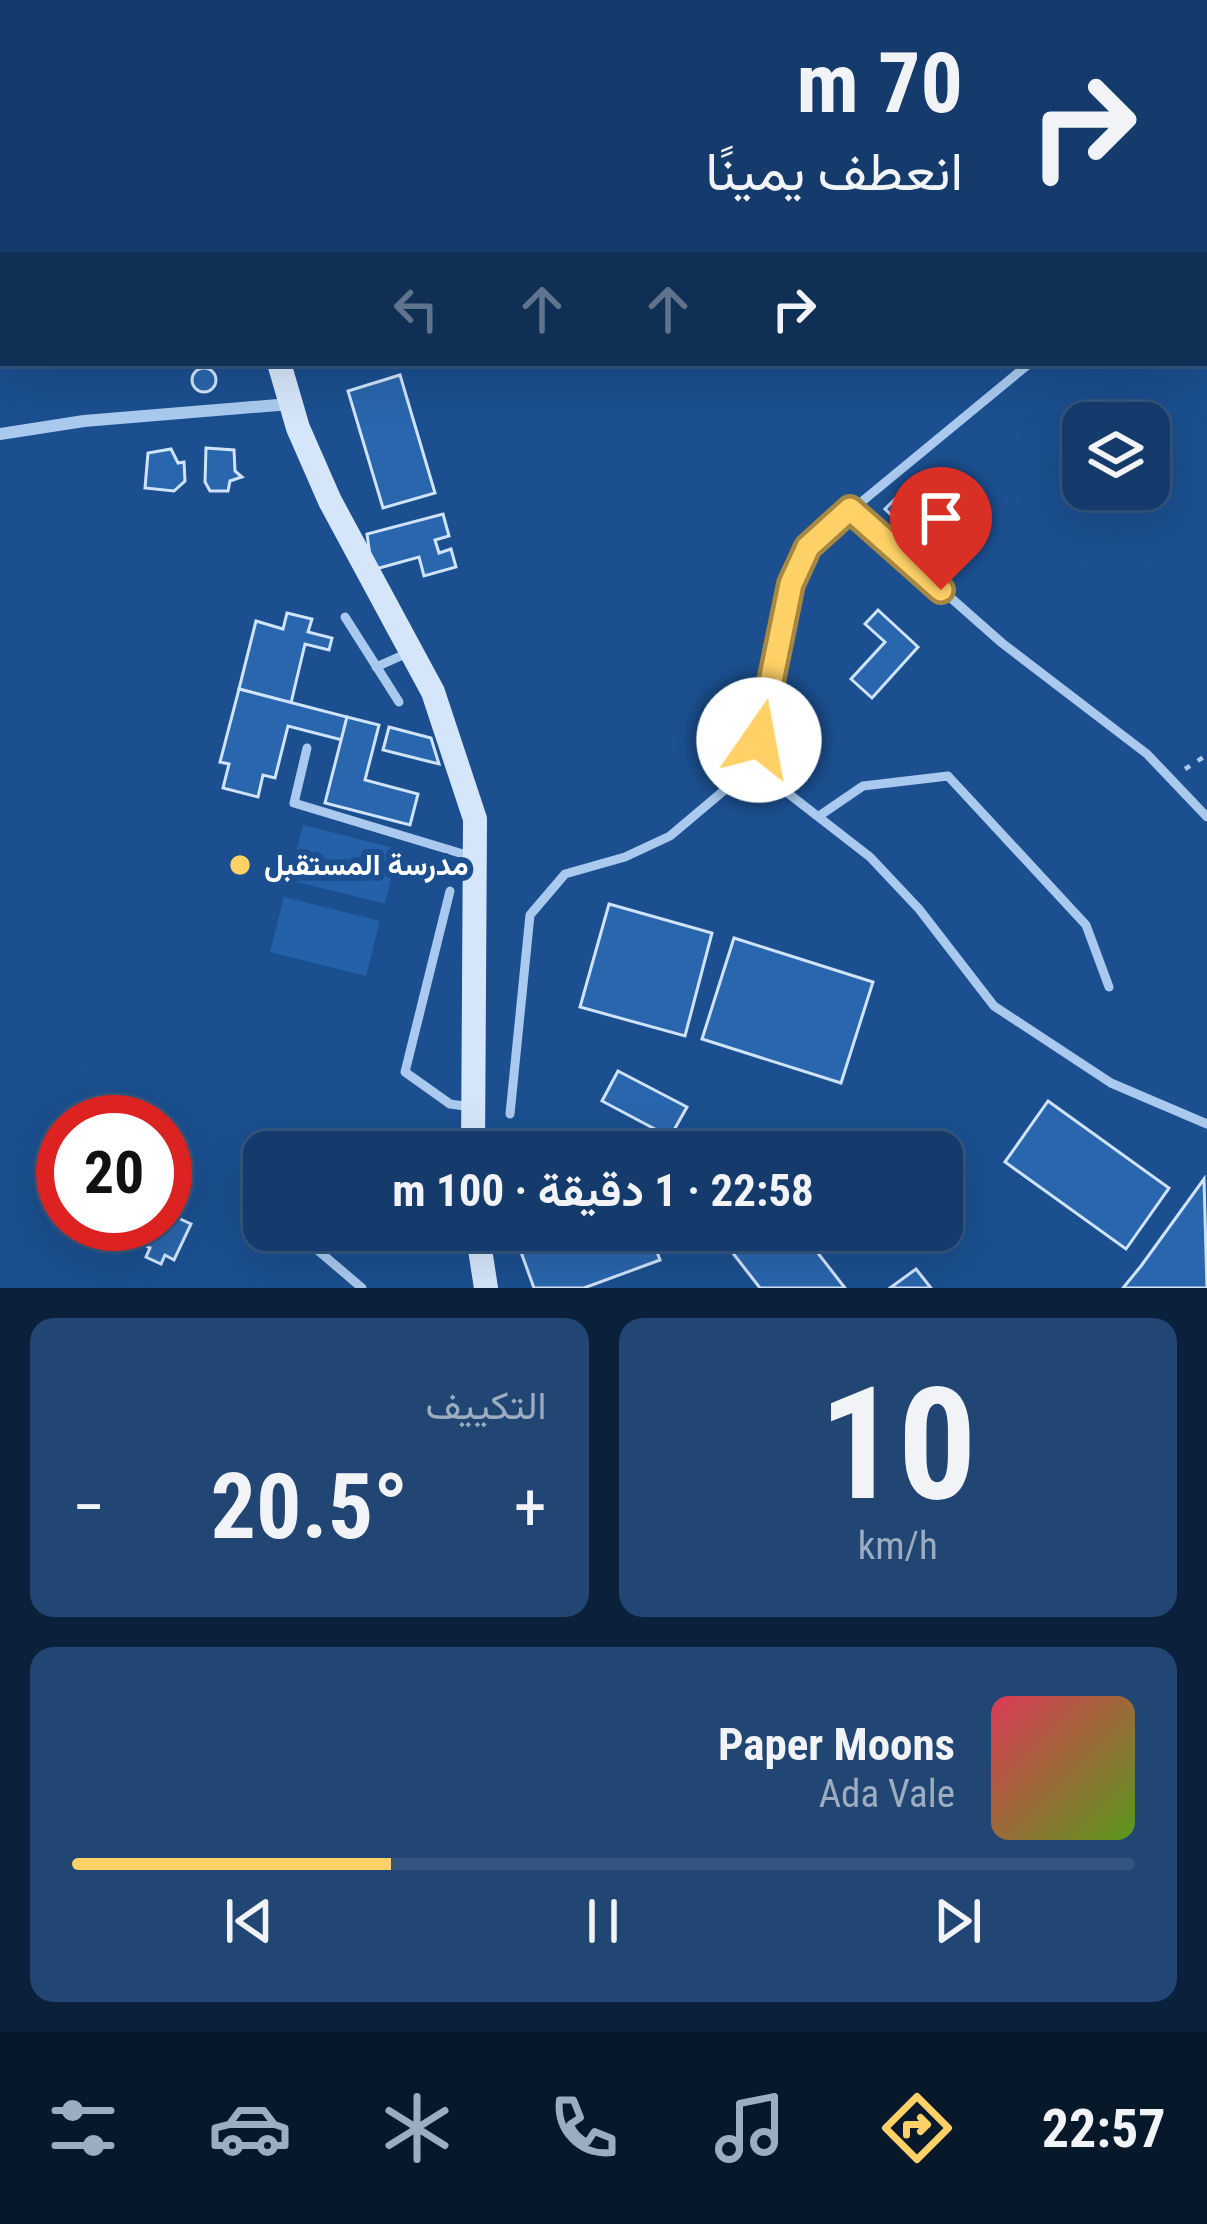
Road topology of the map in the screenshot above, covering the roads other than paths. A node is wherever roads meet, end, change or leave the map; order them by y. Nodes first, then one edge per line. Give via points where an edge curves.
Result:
1 (280, 366) edge
2 (1026, 366) edge
3 (290, 404) junction
4 (0, 434) edge
5 (850, 509) junction
6 (345, 617) dead end
7 (410, 652) junction
8 (376, 667) junction
9 (399, 702) dead end
10 (307, 748) dead end
11 (753, 766) junction
12 (819, 816) junction
13 (1207, 818) edge
14 (473, 857) junction
15 (450, 891) dead end
16 (1109, 987) dead end
17 (472, 1107) junction
18 (510, 1114) dead end
19 (1207, 1124) edge
20 (473, 1131) edge
21 (319, 1251) edge
22 (486, 1251) edge
23 (362, 1288) edge
24 (486, 1288) edge

1 - 3 street
2 - 5 lane
3 - 4 street
3 - 7 street via 330,501
5 - 11 lane via 808,547 791,584
5 - 13 lane via 1002,643 1147,754
6 - 8 lane
7 - 8 lane
7 - 14 street via 464,782 475,819
8 - 9 lane
10 - 14 lane via 294,803
11 - 12 lane
11 - 18 lane via 670,836 565,874 530,915
12 - 16 lane via 863,786 948,776 1086,925
12 - 19 lane via 919,909 994,1006 1111,1083
14 - 17 street
15 - 17 lane via 405,1072 450,1104
17 - 20 street
21 - 23 lane
22 - 24 street

